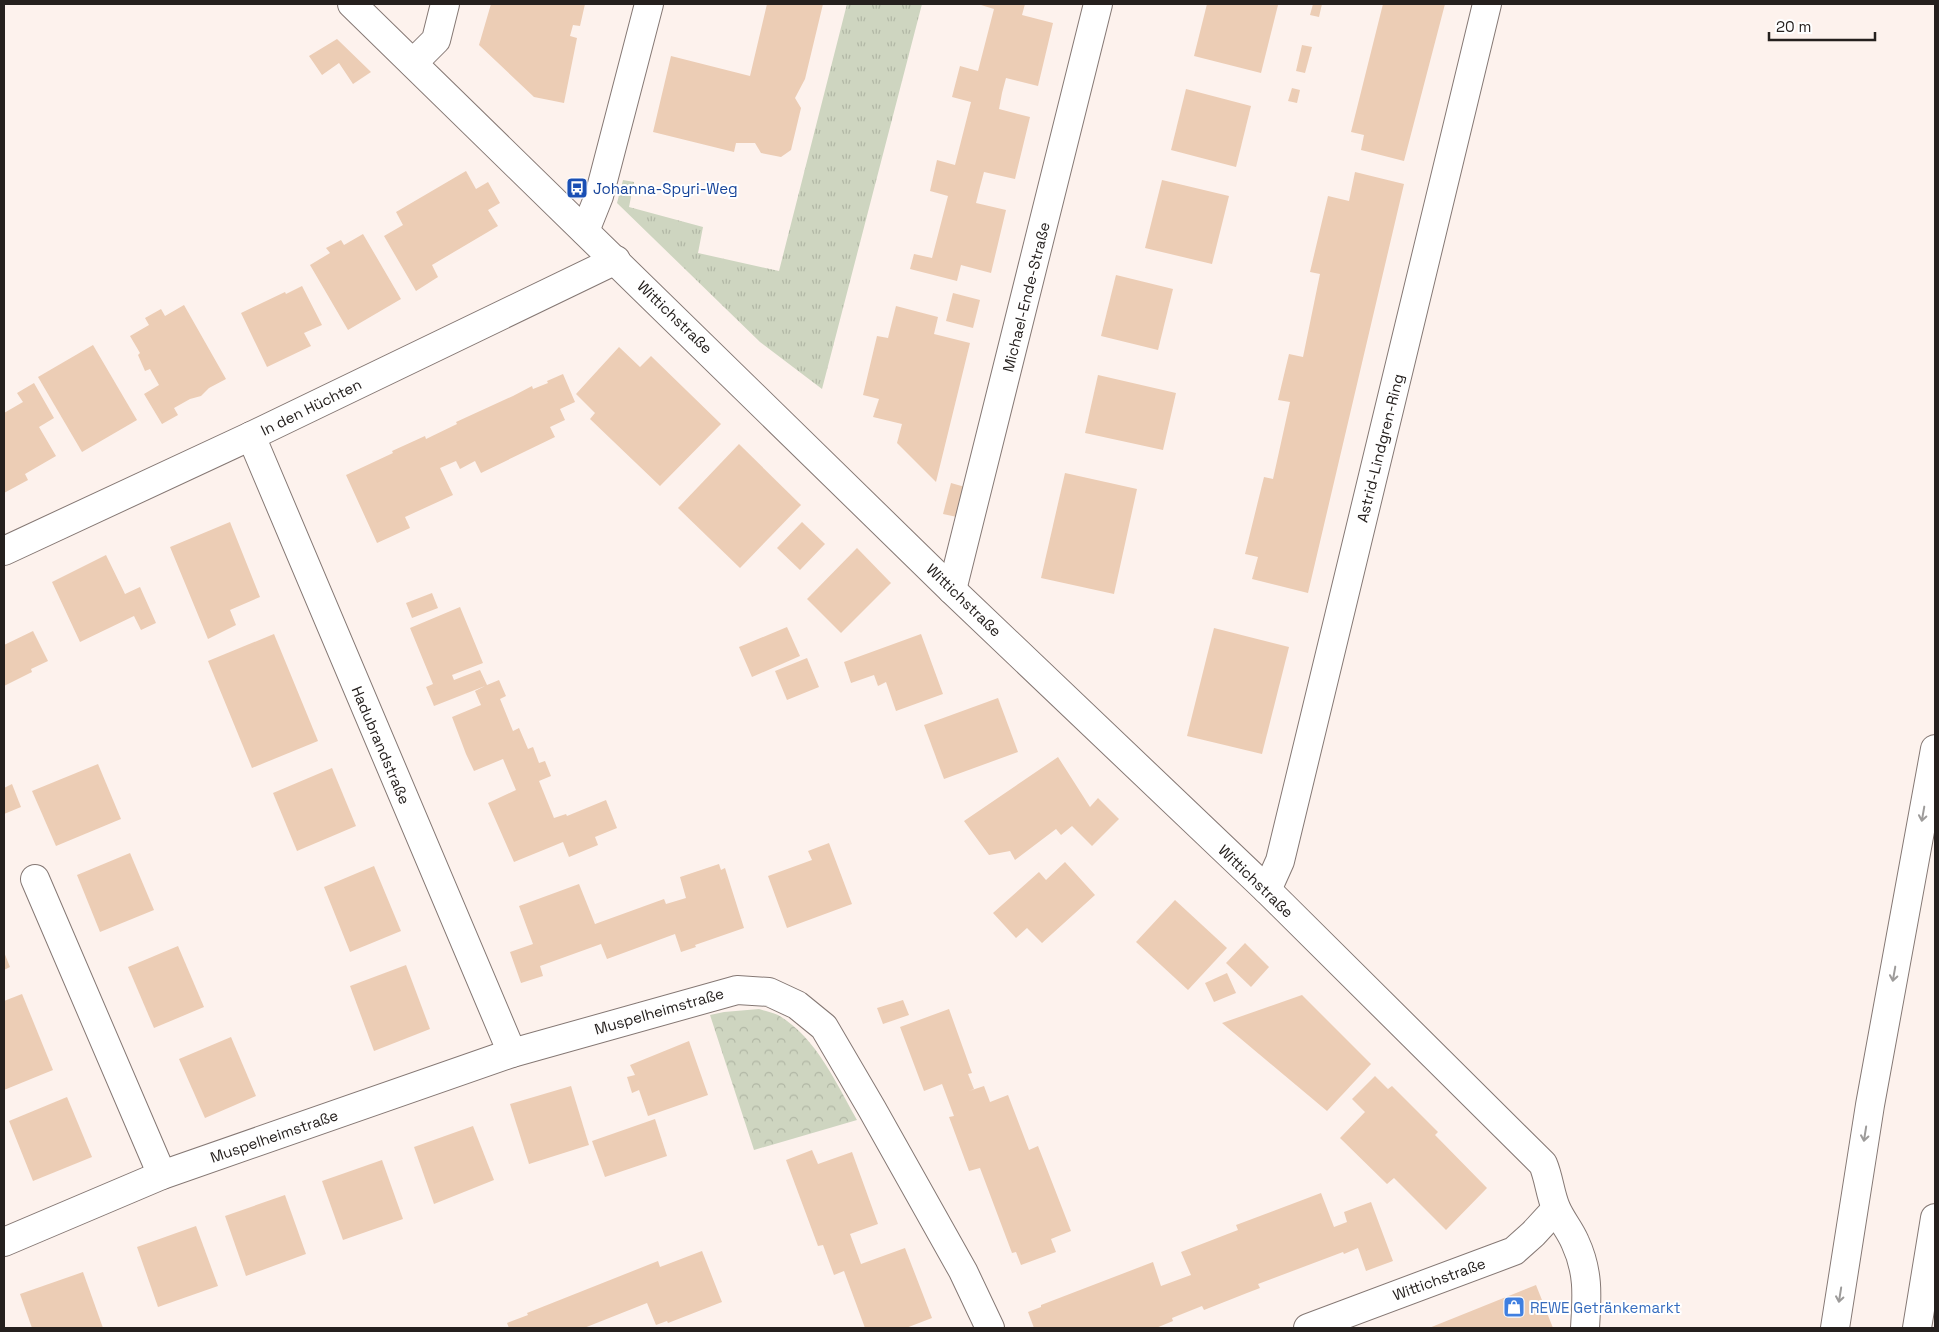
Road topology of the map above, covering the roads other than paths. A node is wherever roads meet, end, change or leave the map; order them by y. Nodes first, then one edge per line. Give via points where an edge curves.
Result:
1 (352, 4) edge
2 (445, 4) edge
3 (649, 4) edge
4 (1098, 4) edge
5 (1487, 4) edge
6 (413, 63) junction
7 (585, 231) junction
8 (616, 260) junction
9 (251, 436) junction
10 (4, 551) edge
11 (952, 590) junction
12 (1935, 749) edge
13 (35, 878) dead end
14 (1267, 890) junction
15 (512, 1053) junction
16 (162, 1174) junction
17 (1556, 1209) junction
18 (1935, 1218) edge
19 (4, 1242) edge
20 (990, 1328) edge
21 (1308, 1328) edge
22 (1585, 1328) edge
23 (1835, 1328) edge
24 (1918, 1328) edge

1 - 6 main road, Wittichstraße
2 - 6 main road via 436,40
3 - 7 main road via 599,196
4 - 11 main road, Michael-Ende-Straße
5 - 14 main road, Astrid-Lindgren-Ring via 1280,861
6 - 7 main road, Wittichstraße
7 - 8 main road, Wittichstraße
8 - 9 main road, In den Hüchten
8 - 11 main road, Wittichstraße
9 - 10 main road, In den Hüchten
9 - 15 main road, Hadubrandstraße
11 - 14 main road, Wittichstraße
12 -> 23 main road via 1870,1105
13 - 16 main road
14 - 17 main road, Wittichstraße via 1543,1164
15 - 16 main road, Muspelheimstraße
15 - 20 main road, Muspelheimstraße via 737,990 769,992 797,1005 829,1035 962,1271
16 - 19 main road, Muspelheimstraße
17 - 21 main road, Wittichstraße via 1514,1251
17 - 22 main road, Wittichstraße via 1584,1264 1587,1294
18 - 24 main road

